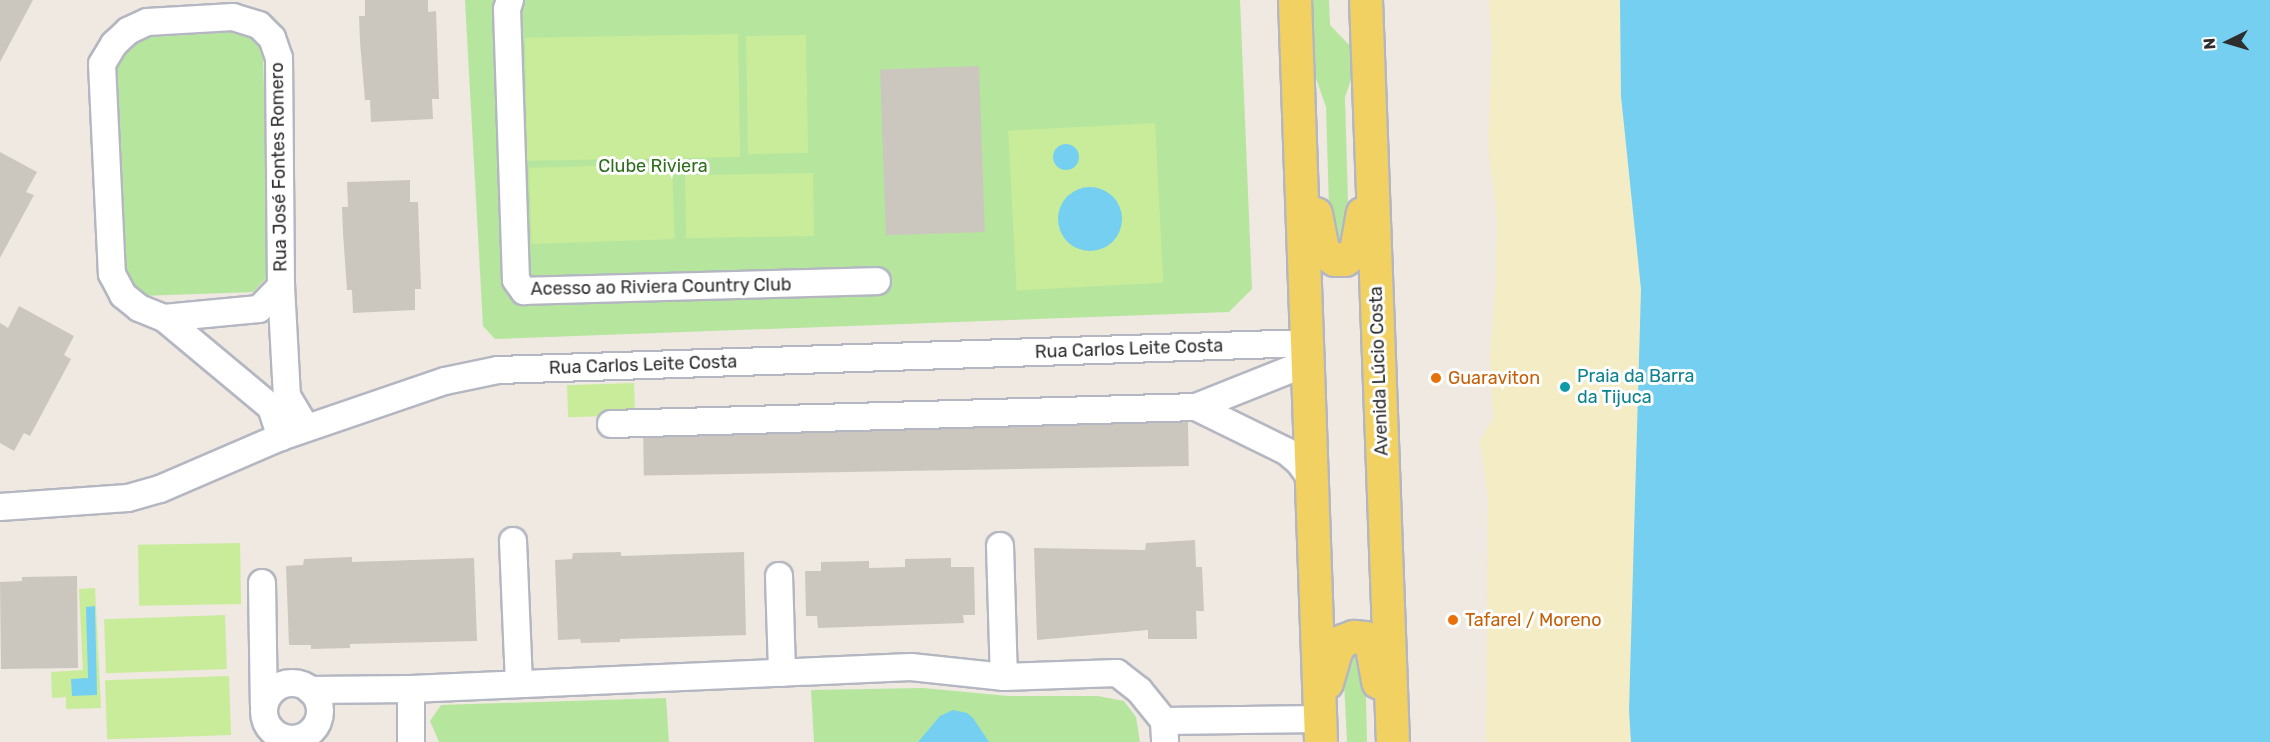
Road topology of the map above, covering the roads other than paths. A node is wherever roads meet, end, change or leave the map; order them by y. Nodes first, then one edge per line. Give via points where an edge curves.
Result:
1 (510, 0) edge
2 (1295, 0) edge
3 (1366, 0) edge
4 (1300, 124) junction
5 (1370, 142) junction
6 (877, 281) dead end
7 (281, 286) junction
8 (164, 318) junction
9 (1309, 353) junction
10 (1196, 407) junction
11 (611, 424) dead end
12 (306, 428) junction
13 (281, 437) junction
14 (1313, 481) junction
15 (0, 507) edge
16 (513, 541) dead end
17 (1000, 546) dead end
18 (772, 577) dead end
19 (262, 583) dead end
20 (775, 673) junction
21 (1004, 677) junction
22 (519, 684) junction
23 (411, 689) junction
24 (310, 690) junction
25 (265, 723) edge
26 (1320, 723) edge
27 (1246, 731) edge
28 (1164, 732) edge
29 (411, 742) edge
30 (1387, 742) edge
31 (1393, 742) edge

1 - 6 street, Acesso ao Riviera Country Club via 507,9 516,280 524,291
2 - 4 main road
3 - 5 main road, Avenida Lúcio Costa
4 - 5 main road via 1323,251 1335,260 1345,260 1356,252
4 - 9 main road
5 - 31 main road, Avenida Lúcio Costa
7 - 8 street, Rua José Fontes Romero via 259,309
7 - 8 street, Rua José Fontes Romero via 279,58 272,38 259,25 233,17 147,22 128,30 102,64 112,274 123,295 139,308
7 - 12 street via 287,396
8 - 13 street via 271,407
9 - 10 street
9 - 12 street, Rua Carlos Leite Costa via 498,370 445,381
9 - 14 main road
10 - 11 street
10 - 14 street via 1286,451
12 - 13 street, Rua Carlos Leite Costa
13 - 15 street, Rua Carlos Leite Costa via 160,489 128,498
14 - 26 main road
16 - 22 street
17 - 21 street
18 - 20 street
19 - 25 street
20 - 21 street via 911,667
20 - 22 street
21 - 28 street via 1117,673 1139,690
22 - 23 street
23 - 24 street
23 - 29 street
24 - 25 street via 302,685 283,684 268,696
24 - 25 street via 320,705 312,731 296,740 286,740
26 - 27 street
26 - 30 main road via 1336,651 1353,637 1365,638 1372,647
27 - 28 street

